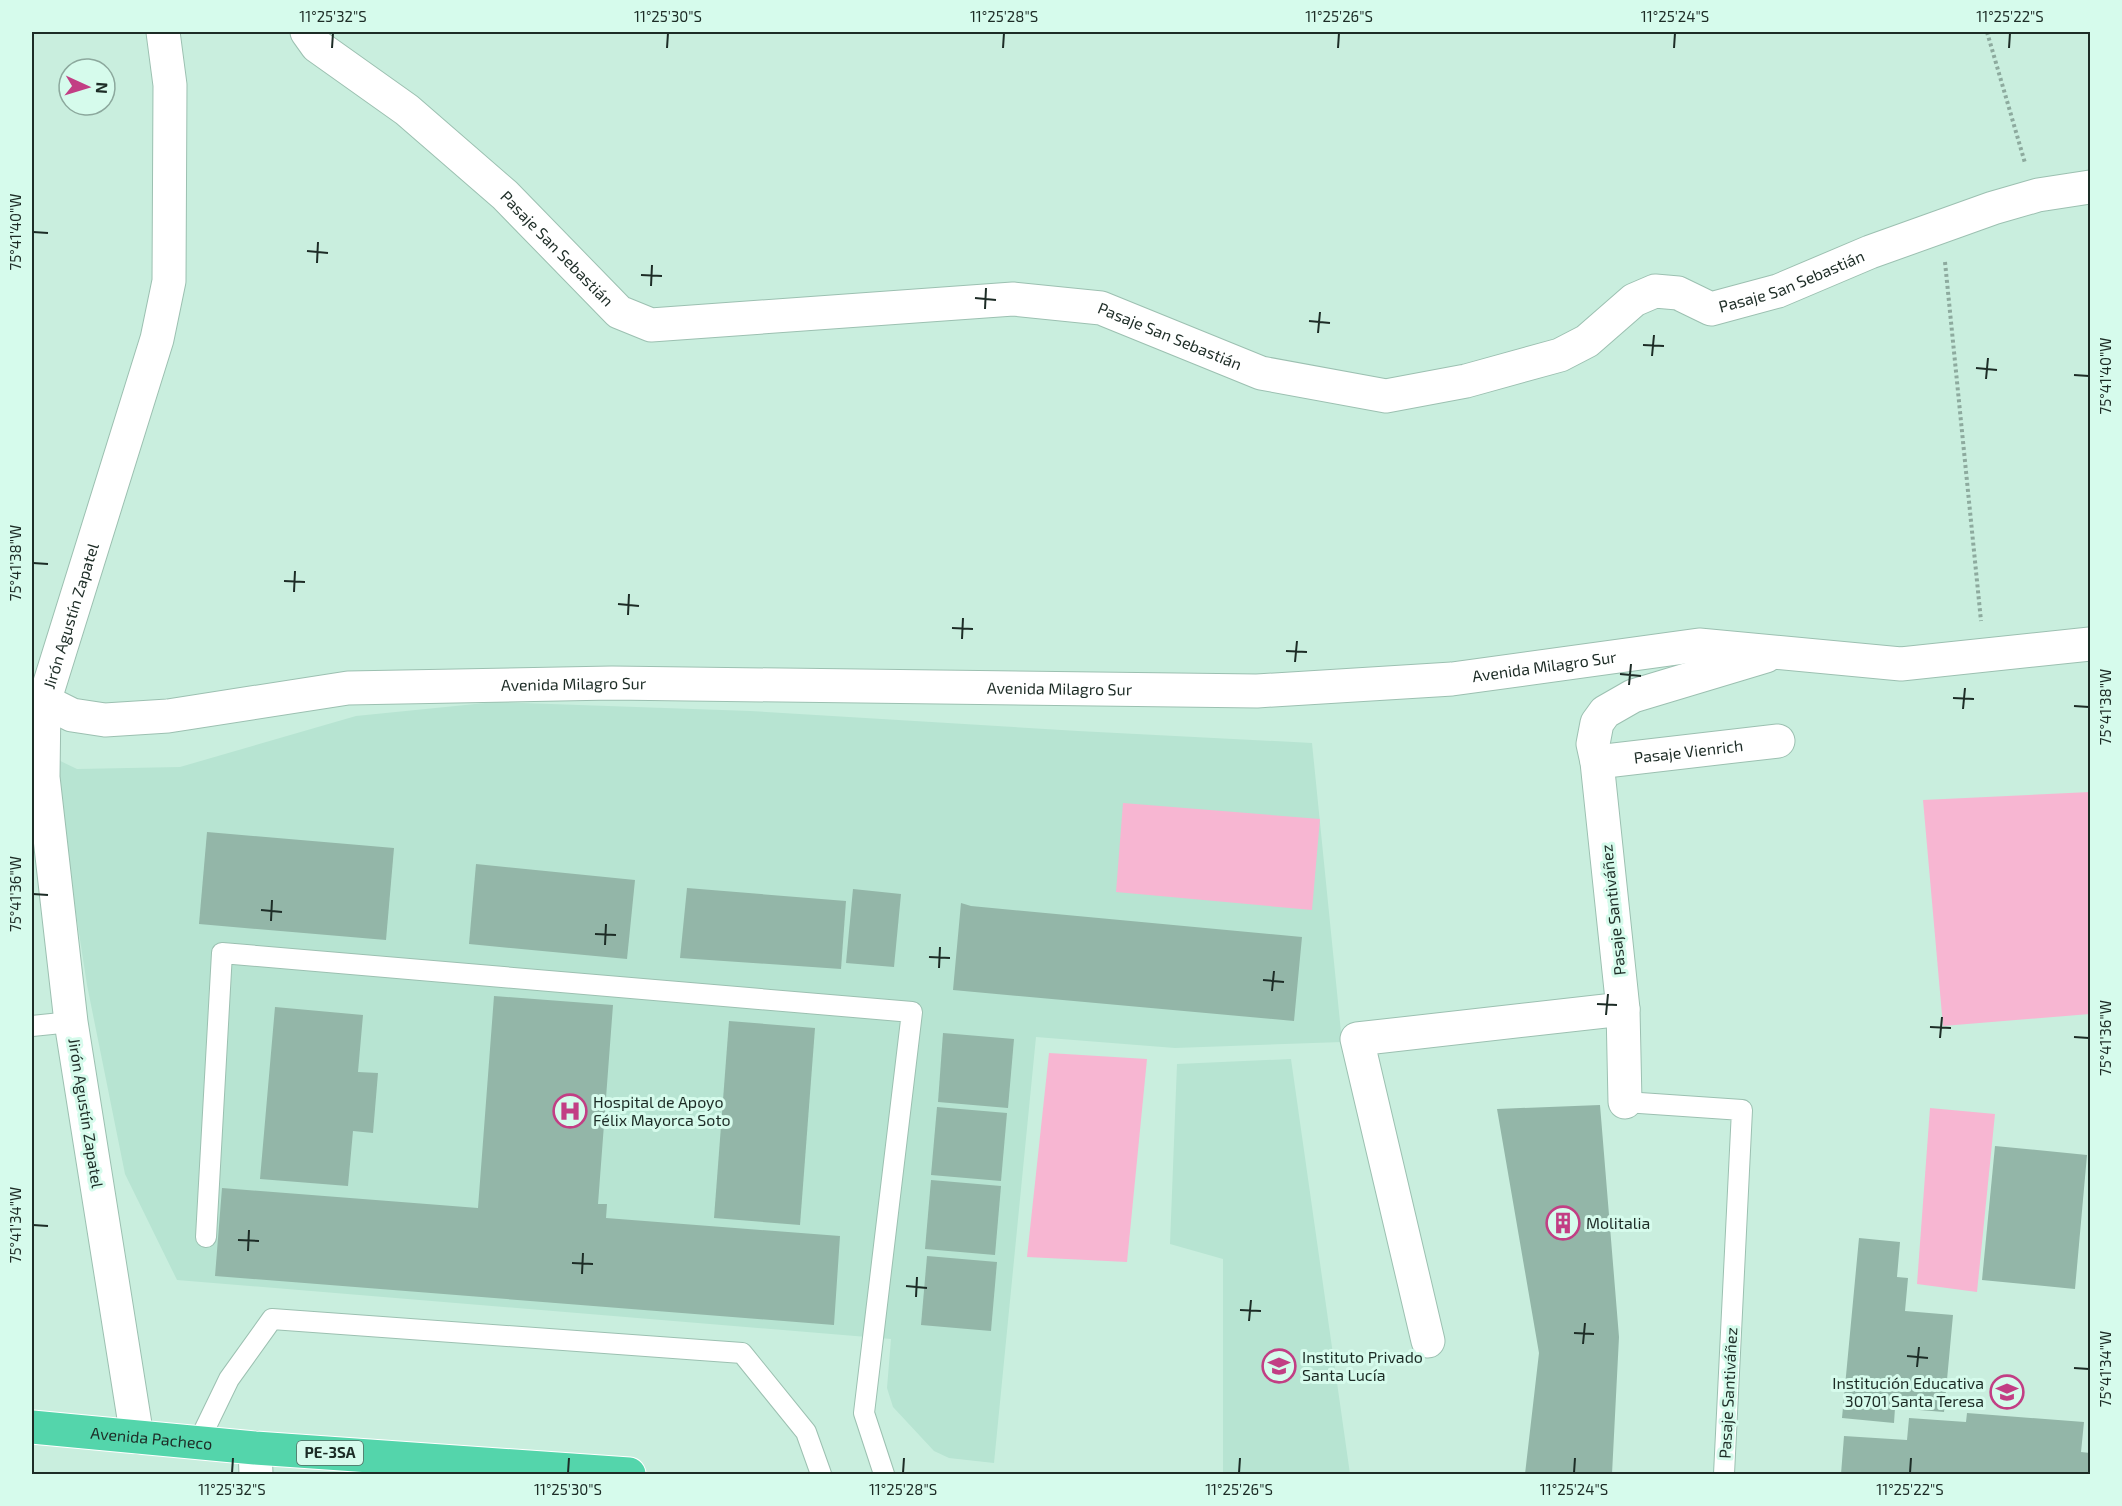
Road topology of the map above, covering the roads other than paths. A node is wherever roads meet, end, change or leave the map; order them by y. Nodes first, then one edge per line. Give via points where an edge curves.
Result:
1 (163, 32) edge
2 (307, 32) edge
3 (2091, 188) edge
4 (2091, 644) edge
5 (1779, 652) junction
6 (38, 698) edge
7 (1778, 741) dead end
8 (1597, 762) junction
9 (1623, 1009) junction
10 (72, 1022) junction
11 (32, 1026) edge
12 (1624, 1102) joint
13 (206, 1237) dead end
14 (1428, 1341) dead end
15 (32, 1427) edge
16 (137, 1437) junction
17 (198, 1443) junction
18 (256, 1461) edge
19 (629, 1474) edge
20 (821, 1474) edge
21 (884, 1474) edge
22 (1724, 1474) edge

1 - 6 street, Jirón Agustín Zapatel via 170,85 169,281 148,369
2 - 3 street, Pasaje San Sebastián via 317,46 407,110 505,195 619,312 651,325 1013,299 1101,308 1261,373 1386,396 1466,381 1560,355 1587,341 1634,300 1655,291 1677,293 1711,309 1778,291 1870,252 1993,208 2038,195
4 - 5 street, Avenida Milagro Sur via 1901,664
5 - 6 street, Avenida Milagro Sur via 1699,645 1452,679 1257,691 612,683 360,687 168,716 105,720 72,715
5 - 8 street, Pasaje Santiváñez via 1633,696 1605,712 1597,723 1593,744
6 - 10 street, Jirón Agustín Zapatel via 43,777
7 - 8 street, Pasaje Vienrich
8 - 9 street, Pasaje Santiváñez
9 - 12 street, Pasaje Santiváñez
9 - 14 street via 1357,1039
10 - 11 lane
10 - 16 street, Jirón Agustín Zapatel
12 - 22 lane, Pasaje Santiváñez via 1742,1110
13 - 21 lane via 222,953 912,1012 864,1413
15 - 16 highway, Avenida Pacheco / PE-3SA
16 - 17 highway, Avenida Pacheco / PE-3SA
17 - 18 highway, Avenida Pacheco / PE-3SA
17 - 20 lane via 230,1379 272,1319 742,1353 806,1432
18 - 19 highway, Avenida Pacheco / PE-3SA

